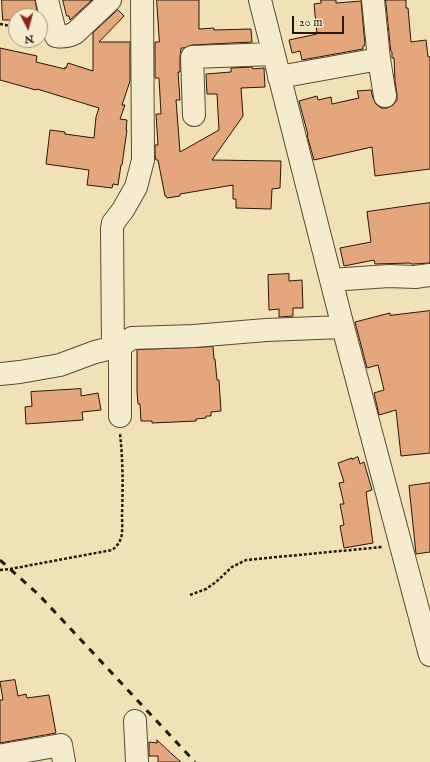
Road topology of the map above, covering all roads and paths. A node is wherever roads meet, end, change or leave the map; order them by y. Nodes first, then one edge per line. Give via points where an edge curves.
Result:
1 (47, 0) edge
2 (110, 0) edge
3 (142, 0) edge
4 (260, 0) edge
5 (374, 0) edge
6 (273, 54) junction
7 (379, 59) junction
8 (279, 77) junction
9 (385, 96) dead end
10 (194, 115) dead end
11 (430, 275) edge
12 (331, 280) junction
13 (343, 327) junction
14 (116, 346) junction
15 (0, 374) edge
16 (120, 416) joint
17 (401, 546) junction
18 (0, 570) edge
19 (190, 595) dead end
20 (430, 655) edge
21 (136, 721) dead end
22 (5, 762) edge
23 (64, 762) edge
24 (137, 762) edge

1 - 2 street via 56,36 65,37 75,33
3 - 14 street via 143,160 136,187 113,223 112,229
4 - 6 street
5 - 7 street
6 - 8 street
6 - 10 street via 192,57
7 - 8 street
7 - 9 street
8 - 12 street
11 - 12 street
12 - 13 street
13 - 14 street via 132,338
13 - 17 street
14 - 15 street via 60,364
14 - 16 street
16 - 18 path via 123,486 122,534 118,544 112,550
17 - 19 path via 246,560 232,566 206,589
17 - 20 street
21 - 24 street
22 - 23 street via 3,755 61,745

